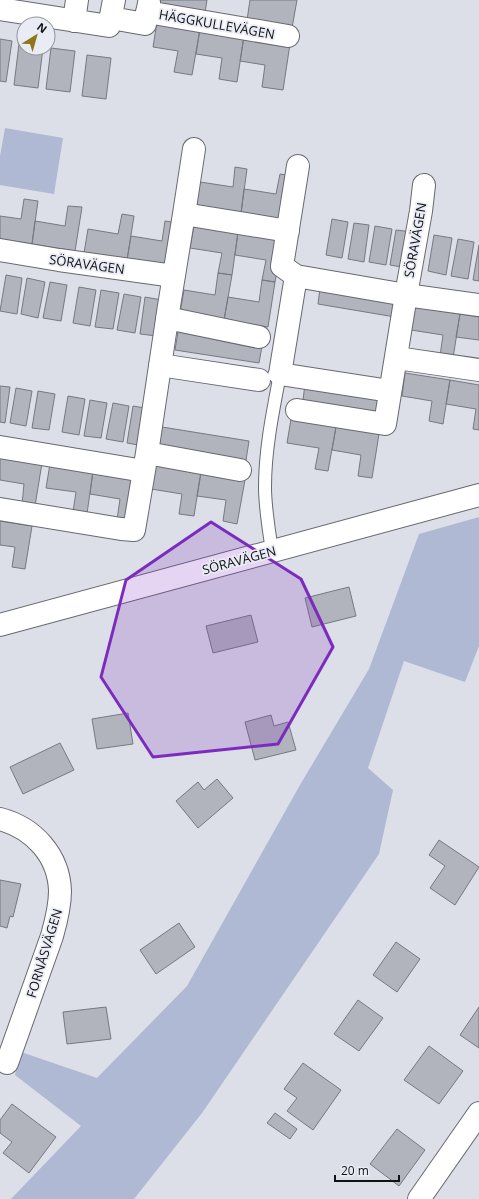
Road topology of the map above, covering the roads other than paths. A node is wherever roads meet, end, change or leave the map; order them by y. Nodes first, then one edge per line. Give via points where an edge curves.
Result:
1 (148, 6) edge
2 (112, 9) edge
3 (0, 10) edge
4 (76, 10) edge
5 (288, 36) dead end
6 (194, 149) dead end
7 (298, 166) dead end
8 (424, 185) dead end
9 (184, 214) junction
10 (288, 231) junction
11 (0, 250) edge
12 (174, 276) junction
13 (296, 276) junction
14 (406, 295) junction
15 (479, 305) edge
16 (167, 318) junction
17 (259, 337) dead end
18 (397, 358) junction
19 (160, 365) junction
20 (479, 370) edge
21 (280, 374) junction
22 (259, 380) joint
23 (390, 391) junction
24 (296, 410) dead end
25 (0, 447) edge
26 (146, 462) junction
27 (240, 470) dead end
28 (479, 495) edge
29 (0, 509) edge
30 (272, 551) junction
31 (0, 625) edge
32 (0, 819) edge
33 (7, 1064) dead end
34 (479, 1112) edge
35 (419, 1199) edge

1 - 2 street, HÄGGKULLEVÄGEN via 144,24
1 - 5 street, HÄGGKULLEVÄGEN
2 - 4 street, HÄGGKULLEVÄGEN via 110,26
3 - 4 street, HÄGGKULLEVÄGEN
6 - 9 street
7 - 10 street
8 - 14 street, SÖRAVÄGEN
9 - 10 street
9 - 12 street
10 - 13 street via 282,266
11 - 12 street, SÖRAVÄGEN
12 - 16 street
13 - 14 street, SÖRAVÄGEN
13 - 21 street
14 - 15 street, SÖRAVÄGEN
14 - 18 street, SÖRAVÄGEN
16 - 17 street
16 - 19 street
18 - 20 street
18 - 23 street, SÖRAVÄGEN
19 - 22 street
19 - 26 street
21 - 22 lane
21 - 23 street
21 - 30 lane via 266,456 265,488
23 - 24 street, SÖRAVÄGEN via 385,424
25 - 26 street
26 - 27 street
26 - 29 street via 134,530
28 - 30 street, SÖRAVÄGEN
30 - 31 street, SÖRAVÄGEN
32 - 33 street, FORNÅSVÄGEN via 20,827 44,847 57,872 60,891 52,936
34 - 35 street

